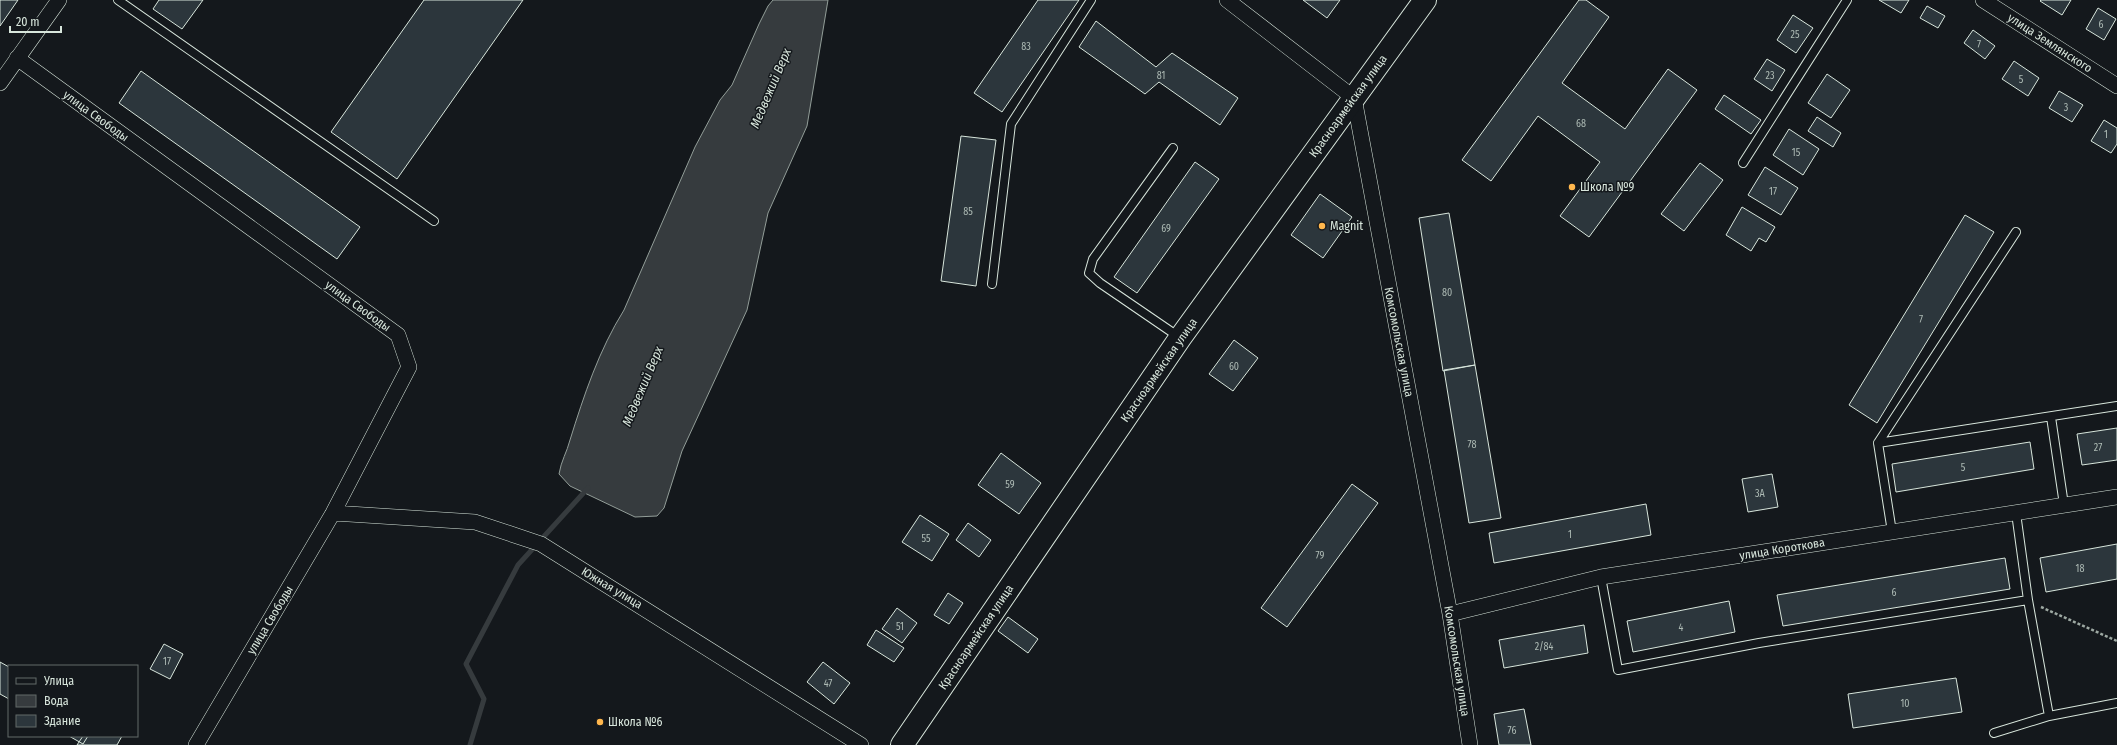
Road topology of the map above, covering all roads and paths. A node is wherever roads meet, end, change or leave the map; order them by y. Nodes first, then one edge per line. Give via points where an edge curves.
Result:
1 (59, 0) edge
2 (118, 0) edge
3 (1091, 0) edge
4 (1227, 0) edge
5 (1425, 0) edge
6 (1847, 0) edge
7 (1983, 0) edge
8 (17, 58) junction
9 (0, 83) edge
10 (2117, 86) edge
11 (1354, 98) junction
12 (1172, 148) dead end
13 (1743, 163) dead end
14 (434, 221) dead end
15 (2016, 232) dead end
16 (992, 284) dead end
17 (1180, 338) junction
18 (2117, 406) edge
19 (2051, 417) junction
20 (1878, 443) junction
21 (2117, 497) edge
22 (2064, 505) junction
23 (333, 513) junction
24 (2016, 513) junction
25 (1892, 532) junction
26 (1601, 577) junction
27 (2028, 600) junction
28 (1450, 614) junction
29 (2117, 641) edge
30 (2117, 704) edge
31 (2049, 716) junction
32 (1994, 733) dead end
33 (196, 745) edge
34 (861, 745) edge
35 (902, 745) edge
36 (1470, 745) edge

1 - 8 street
2 - 14 lane
3 - 16 lane via 1011,124
4 - 11 street
5 - 11 main road, Красноармейская улица
6 - 13 lane
7 - 10 street, улица Землянского
8 - 9 street
8 - 23 street, улица Свободы via 398,335 410,367
11 - 17 main road, Красноармейская улица
11 - 28 street, Комсомольская улица
12 - 17 lane via 1093,259 1089,274
15 - 20 lane
17 - 35 main road, Красноармейская улица
18 - 19 lane
19 - 20 lane
19 - 22 lane
20 - 25 lane
21 - 22 street, улица Короткова
22 - 24 street, улица Короткова
23 - 33 street, улица Свободы
23 - 34 street, Южная улица via 475,522 541,544
24 - 25 street, улица Короткова
24 - 27 lane
25 - 26 street, улица Короткова
26 - 27 lane via 1618,670 1759,643
26 - 28 street, улица Короткова
27 - 29 path
27 - 31 lane
28 - 36 street, Комсомольская улица
30 - 31 lane
31 - 32 lane

